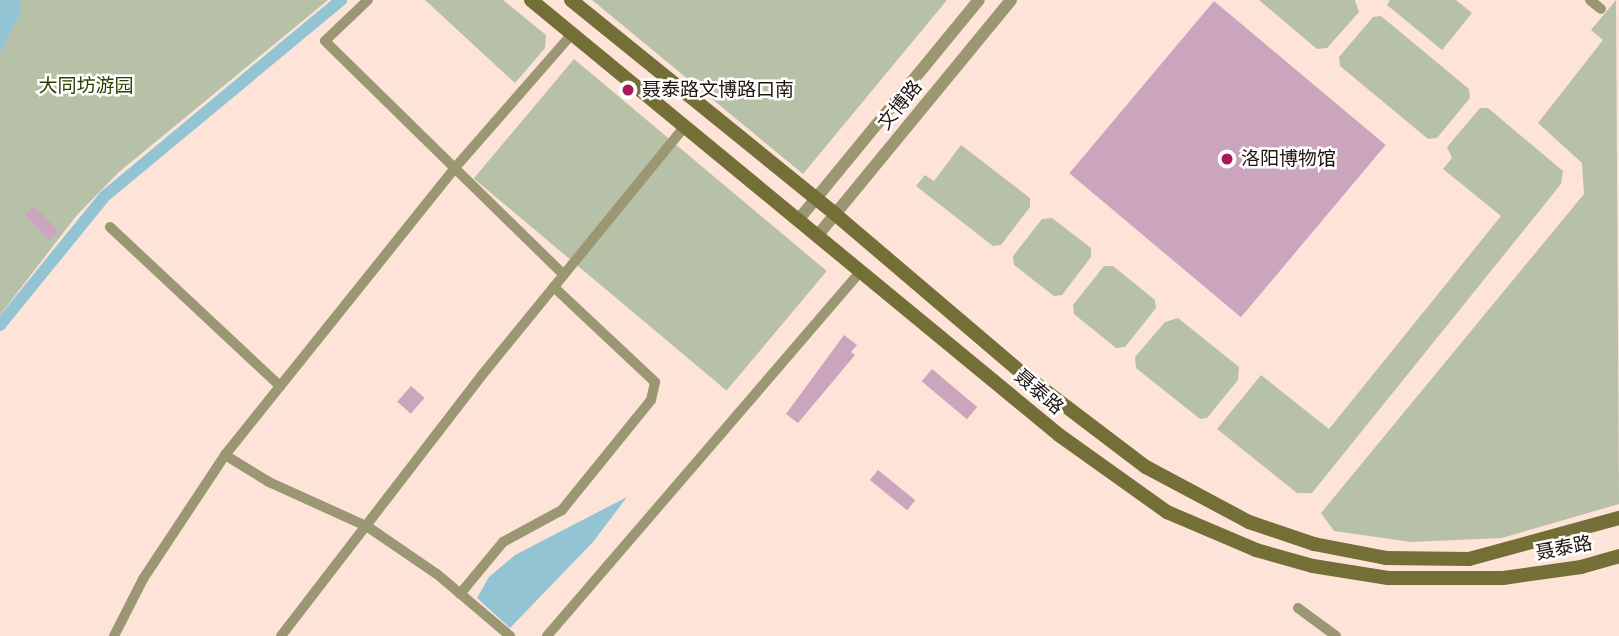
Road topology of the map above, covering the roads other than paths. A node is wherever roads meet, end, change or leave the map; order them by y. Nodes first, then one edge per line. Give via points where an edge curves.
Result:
1 (368, 0) edge
2 (531, 0) edge
3 (571, 0) edge
4 (979, 0) edge
5 (1011, 0) edge
6 (1590, 0) edge
7 (1601, 9) dead end
8 (572, 34) junction
9 (685, 126) junction
10 (453, 170) junction
11 (816, 199) junction
12 (835, 215) junction
13 (799, 219) junction
14 (110, 227) dead end
15 (818, 235) junction
16 (861, 271) junction
17 (564, 275) junction
18 (554, 287) junction
19 (280, 386) junction
20 (225, 455) junction
21 (1619, 517) edge
22 (368, 527) junction
23 (1619, 556) edge
24 (460, 594) junction
25 (1298, 608) dead end
26 (114, 636) edge
27 (281, 636) edge
28 (510, 636) edge
29 (547, 636) edge
30 (1336, 636) edge

1 - 10 street via 325,41
2 - 8 main road, 聂泰路
3 - 11 main road, 聂泰路
4 - 11 street, 文博路
5 - 12 street, 文博路
6 - 7 street
8 - 9 main road, 聂泰路
8 - 10 street
9 - 13 main road, 聂泰路
9 - 17 street
10 - 17 street
10 - 19 street
11 - 12 main road, 聂泰路
11 - 13 street, 文博路
12 - 15 street, 文博路
12 - 21 main road, 聂泰路 via 1017,370 1135,459 1249,522 1314,544 1386,558 1469,559
13 - 15 main road, 聂泰路
14 - 19 street
15 - 16 main road, 聂泰路
16 - 23 main road, 聂泰路 via 1116,478 1167,512 1226,540 1313,566 1388,578 1462,581 1581,567
16 - 29 street
17 - 18 street
18 - 22 street
18 - 24 street via 655,382 651,400 562,510 503,542
19 - 20 street
20 - 22 street via 269,482
20 - 26 street via 143,579
22 - 24 street
22 - 27 street
24 - 28 street
25 - 30 street

